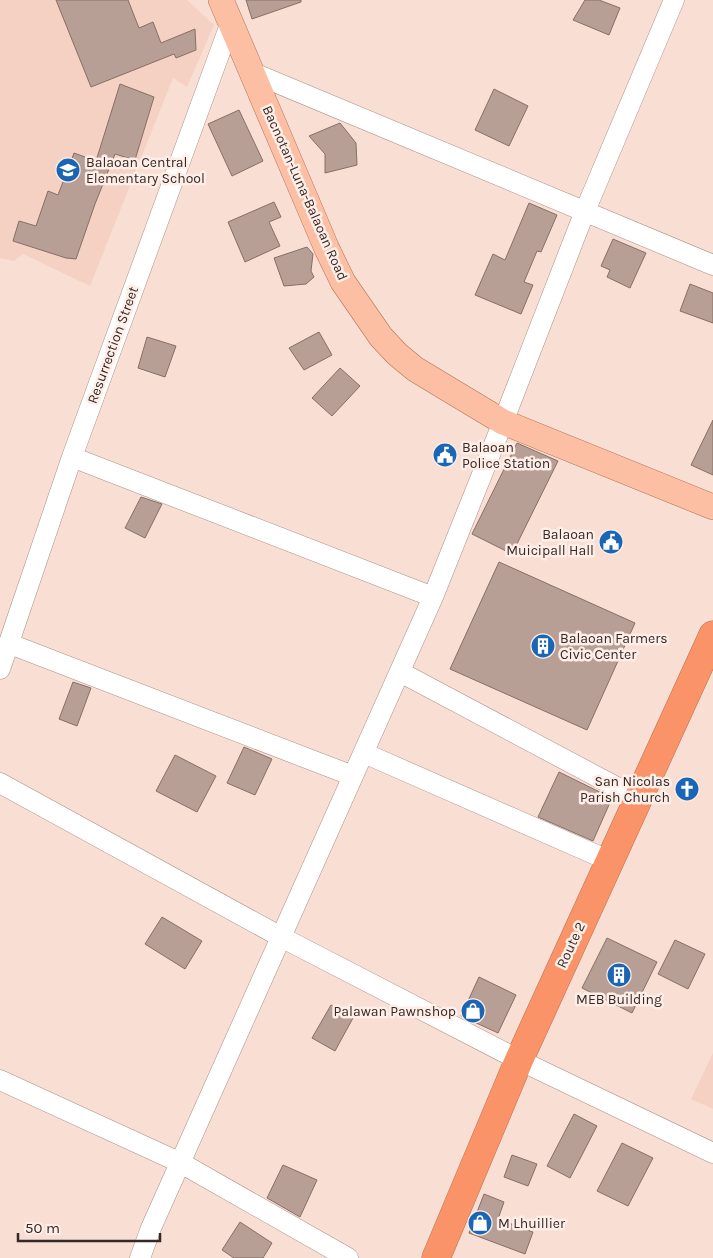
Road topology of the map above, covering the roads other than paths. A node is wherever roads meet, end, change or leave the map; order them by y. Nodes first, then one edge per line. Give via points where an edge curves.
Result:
1 (221, 0) edge
2 (674, 0) edge
3 (231, 22) junction
4 (251, 72) junction
5 (585, 210) junction
6 (713, 265) edge
7 (503, 422) junction
8 (72, 457) junction
9 (713, 507) edge
10 (433, 597) junction
11 (713, 635) edge
12 (10, 644) junction
13 (0, 669) edge
14 (400, 672) junction
15 (364, 753) junction
16 (354, 776) junction
17 (0, 783) edge
18 (638, 799) junction
19 (610, 861) junction
20 (280, 937) junction
21 (519, 1060) junction
22 (0, 1080) edge
23 (713, 1153) edge
24 (181, 1163) junction
25 (140, 1258) edge
26 (348, 1258) edge
27 (436, 1258) edge

1 - 3 main road, Bacnotan-Luna-Balaoan Road
2 - 5 street
3 - 4 main road, Bacnotan-Luna-Balaoan Road
3 - 8 street, Resurrection Street
4 - 5 street
4 - 7 main road, Bacnotan-Luna-Balaoan Road via 327,249 380,337 416,369
5 - 6 street
5 - 7 street
7 - 9 main road, Bacnotan-Luna-Balaoan Road
7 - 10 street
8 - 10 street
8 - 12 street, Resurrection Street
10 - 14 street
11 - 18 highway, Route 2
12 - 13 street, Resurrection Street
12 - 16 street
14 - 15 street
14 - 18 street
15 - 16 street
15 - 19 street
16 - 20 street
17 - 20 street
18 - 19 highway, Route 2
19 - 21 highway, Route 2
20 - 21 street
20 - 24 street
21 - 23 street
21 - 27 highway, Route 2
22 - 24 street
24 - 25 street
24 - 26 street

